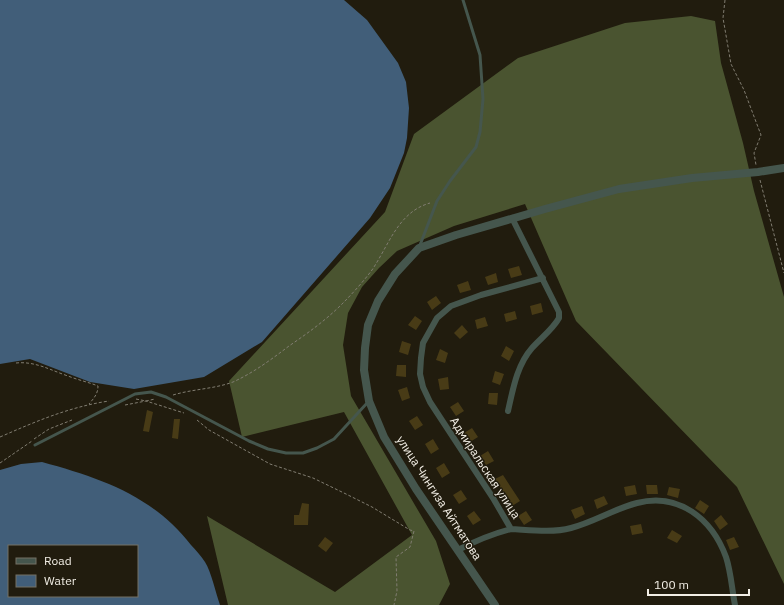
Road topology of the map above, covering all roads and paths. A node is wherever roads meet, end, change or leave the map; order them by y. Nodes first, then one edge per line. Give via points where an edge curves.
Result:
1 (463, 0) edge
2 (725, 0) edge
3 (784, 168) edge
4 (758, 172) junction
5 (437, 201) junction
6 (512, 218) junction
7 (420, 248) junction
8 (784, 273) edge
9 (543, 278) junction
10 (16, 363) dead end
11 (166, 397) junction
12 (123, 400) junction
13 (110, 401) dead end
14 (146, 401) junction
15 (369, 401) junction
16 (89, 404) junction
17 (125, 406) dead end
18 (508, 411) dead end
19 (184, 413) dead end
20 (76, 419) dead end
21 (196, 419) dead end
22 (0, 436) edge
23 (35, 446) dead end
24 (0, 462) edge
25 (511, 529) junction
26 (458, 550) junction
27 (394, 605) edge
28 (495, 605) edge
29 (735, 605) edge

1 - 5 lane via 480,55 483,99 480,132 476,147
2 - 4 path via 723,18 731,64 761,135 754,153
3 - 4 street
4 - 6 street via 692,178 619,189
4 - 8 path
5 - 7 lane
5 - 11 path via 422,206 404,218 365,279 322,322 258,368 234,381
6 - 7 street
6 - 9 street
7 - 15 street, улица Чингиза Айтматова via 395,274 378,301 368,325 364,370
9 - 18 street via 559,312 559,318 522,361
9 - 25 street, Адмиральская улица via 451,306 437,318 423,343 421,358 420,374 430,402
10 - 16 path via 39,365 98,386 95,398
11 - 12 lane via 151,392 135,394
11 - 14 path
11 - 15 lane via 249,441 286,453 317,448 334,439
12 - 14 path
12 - 23 lane
13 - 16 path
14 - 17 path
14 - 19 path
15 - 26 street, улица Чингиза Айтматова via 384,437 416,490
16 - 22 path via 56,413
20 - 24 path via 49,429
21 - 27 path via 209,430 270,464 335,488 414,532 410,547 396,557 398,570
25 - 26 street via 495,533
25 - 29 street, Адмиральская улица via 556,531 586,523 636,504 659,501 674,503 706,522 719,540 726,559
26 - 28 street, улица Чингиза Айтматова

